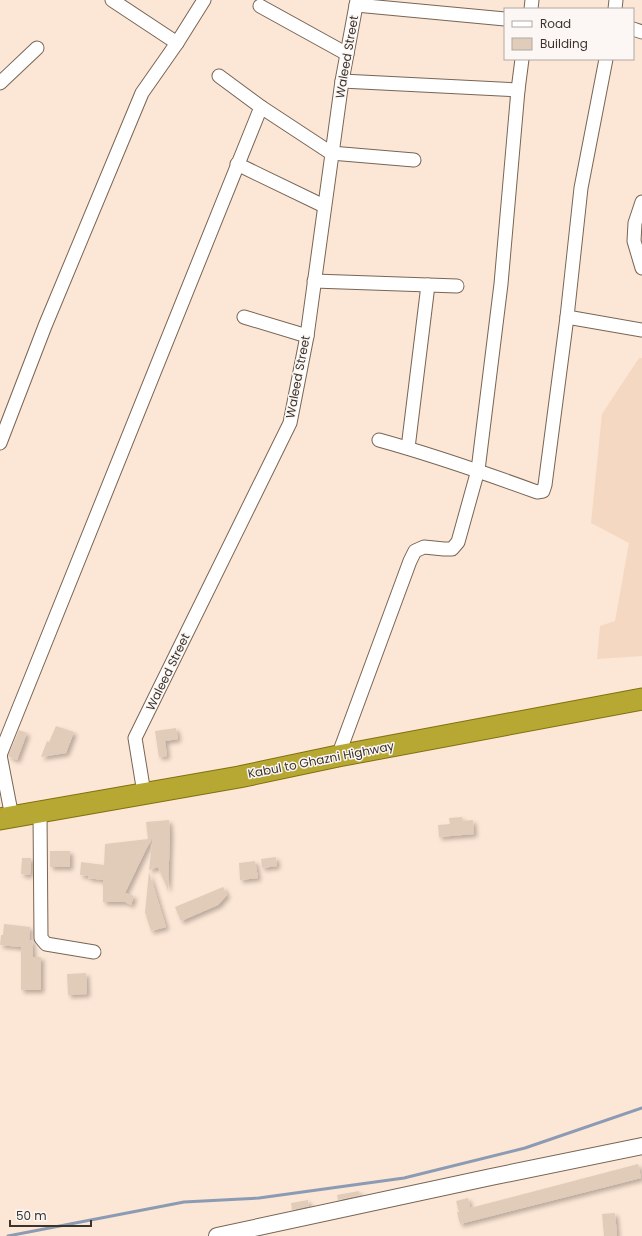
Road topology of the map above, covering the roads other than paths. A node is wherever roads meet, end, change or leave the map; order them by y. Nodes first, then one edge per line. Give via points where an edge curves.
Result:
1 (112, 0) edge
2 (204, 0) edge
3 (356, 2) edge
4 (260, 6) dead end
5 (504, 19) edge
6 (178, 43) junction
7 (37, 48) dead end
8 (347, 54) junction
9 (522, 60) edge
10 (606, 60) edge
11 (219, 76) dead end
12 (342, 81) junction
13 (0, 83) edge
14 (518, 90) junction
15 (261, 107) junction
16 (332, 153) junction
17 (414, 160) dead end
18 (237, 164) junction
19 (642, 202) edge
20 (324, 206) junction
21 (638, 241) edge
22 (642, 268) edge
23 (314, 281) junction
24 (428, 285) junction
25 (457, 286) dead end
26 (244, 317) dead end
27 (567, 318) junction
28 (642, 330) edge
29 (307, 336) junction
30 (379, 440) dead end
31 (0, 443) edge
32 (408, 448) junction
33 (478, 470) junction
34 (642, 699) edge
35 (0, 755) edge
36 (338, 756) junction
37 (144, 793) junction
38 (40, 812) junction
39 (6, 818) edge
40 (94, 952) dead end
41 (642, 1146) edge
42 (216, 1236) edge

1 - 6 street
2 - 6 street
3 - 5 street
3 - 8 street, Waleed Street
4 - 8 street
6 - 31 street via 142,93 45,326
7 - 13 street
8 - 12 street, Waleed Street
9 - 14 street
10 - 27 street via 581,188
11 - 15 street
12 - 14 street
12 - 16 street, Waleed Street
14 - 33 street via 501,284
15 - 16 street
15 - 18 street
16 - 17 street
16 - 20 street, Waleed Street
18 - 20 street
18 - 35 street
19 - 21 street via 635,223
20 - 23 street, Waleed Street
21 - 22 street
23 - 24 street
23 - 29 street, Waleed Street
24 - 25 street
24 - 32 street
26 - 29 street
27 - 28 street
27 - 33 street via 543,491 537,492
29 - 37 street, Waleed Street via 290,423 135,738
30 - 32 street
32 - 33 street
33 - 36 street via 458,542 452,549 424,547 415,551 410,561
34 - 36 highway, Kabul to Ghazni Highway
35 - 39 street
36 - 37 highway, Kabul to Ghazni Highway via 239,777
37 - 38 highway, Kabul to Ghazni Highway
38 - 39 highway, Kabul to Ghazni Highway
38 - 40 street via 41,938 46,944
41 - 42 street

